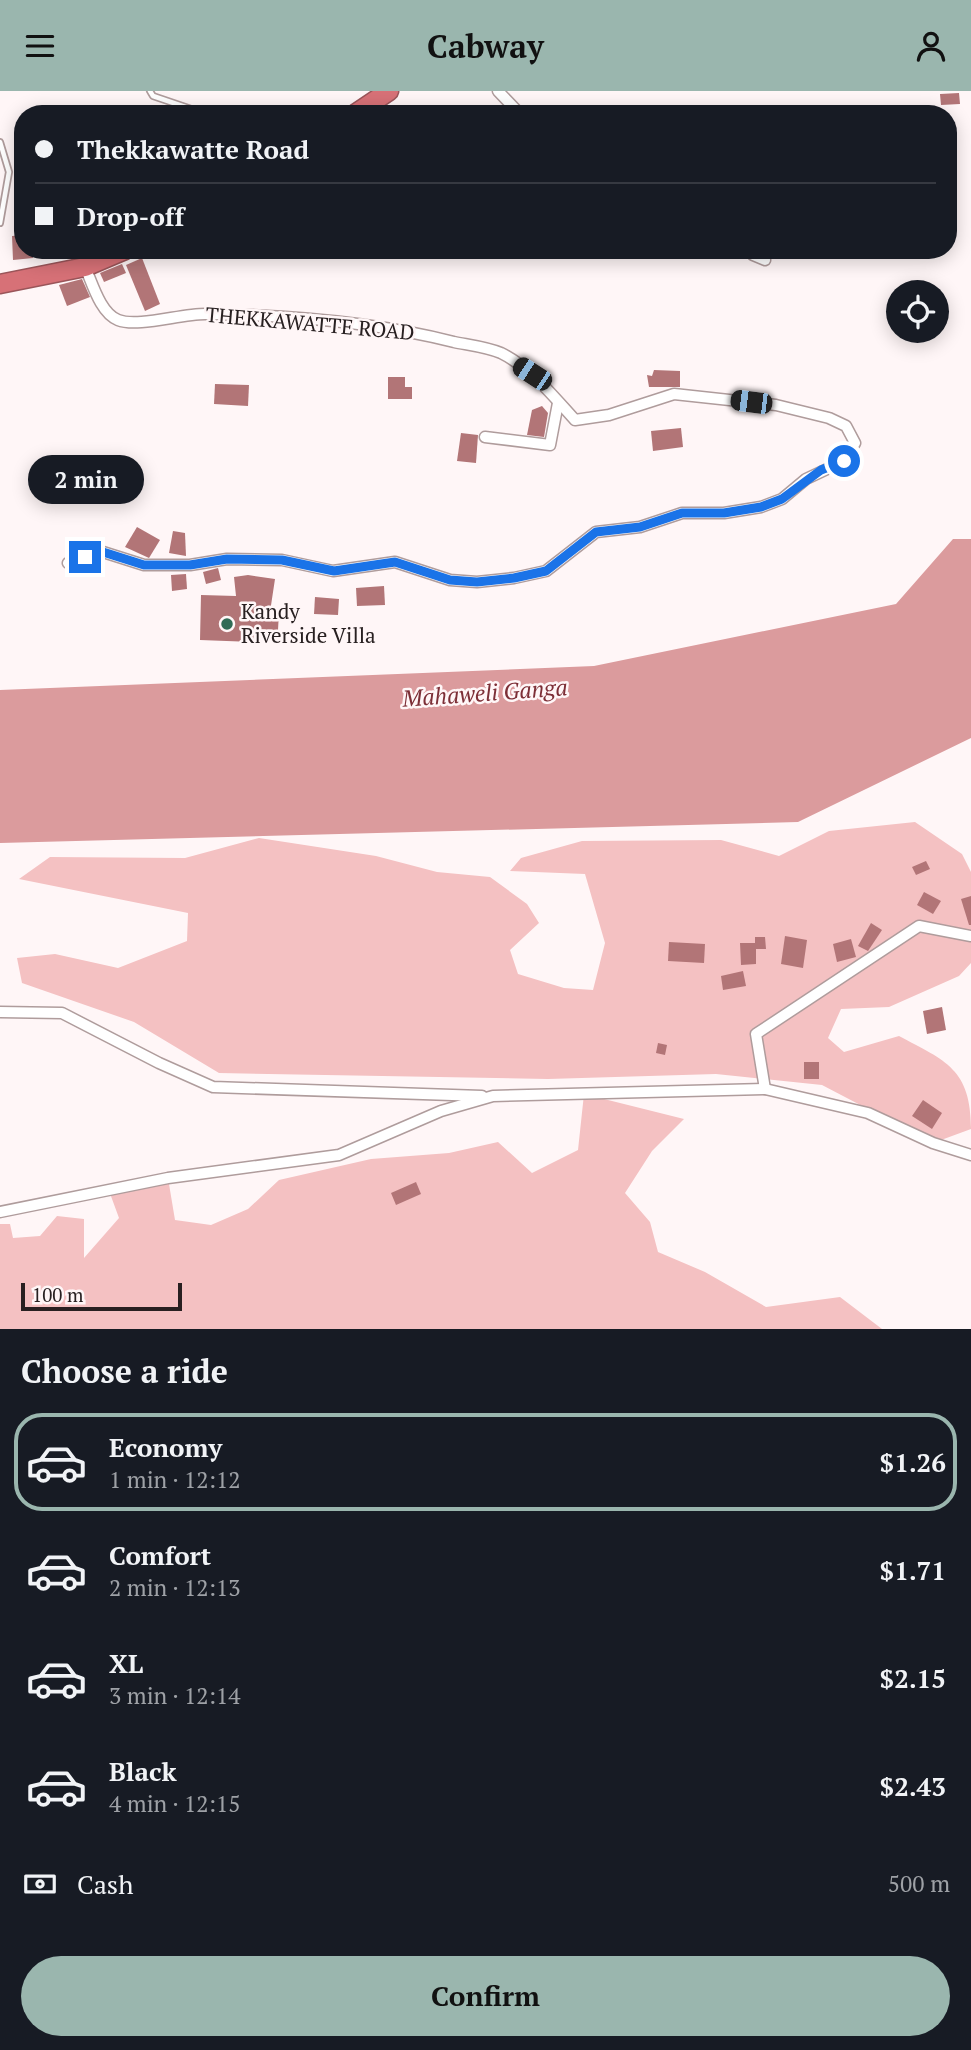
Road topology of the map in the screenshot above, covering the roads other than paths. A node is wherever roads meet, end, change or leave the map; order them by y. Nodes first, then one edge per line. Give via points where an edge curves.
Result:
1 (150, 91) edge
2 (390, 91) edge
3 (498, 91) edge
4 (180, 105) edge
5 (369, 105) edge
6 (511, 105) edge
7 (0, 142) edge
8 (0, 223) edge
9 (104, 259) edge
10 (85, 267) junction
11 (0, 284) edge
12 (558, 403) junction
13 (485, 437) dead end
14 (68, 562) dead end
15 (971, 936) edge
16 (0, 1012) edge
17 (765, 1089) junction
18 (493, 1096) junction
19 (971, 1155) edge
20 (0, 1212) edge

1 - 4 lane
2 - 5 highway
3 - 6 street
7 - 8 lane via 9,172
9 - 10 highway
10 - 11 highway
10 - 12 street, THEKKAWATTE ROAD via 104,308 117,320 145,322 205,314 422,334 499,352 532,374
12 - 13 street via 550,445
12 - 14 street, THEKKAWATTE ROAD via 575,420 608,415 674,394 776,405 838,422 846,426 855,443 844,461 813,474 782,499 761,507 682,513 640,527 596,532 546,571 514,578 450,580 395,562 334,571 282,560 144,565 103,552
15 - 17 street via 919,926 756,1034
16 - 18 street via 62,1013 213,1087
17 - 18 street
17 - 19 street via 868,1113
18 - 20 street via 441,1111 340,1155 168,1178

